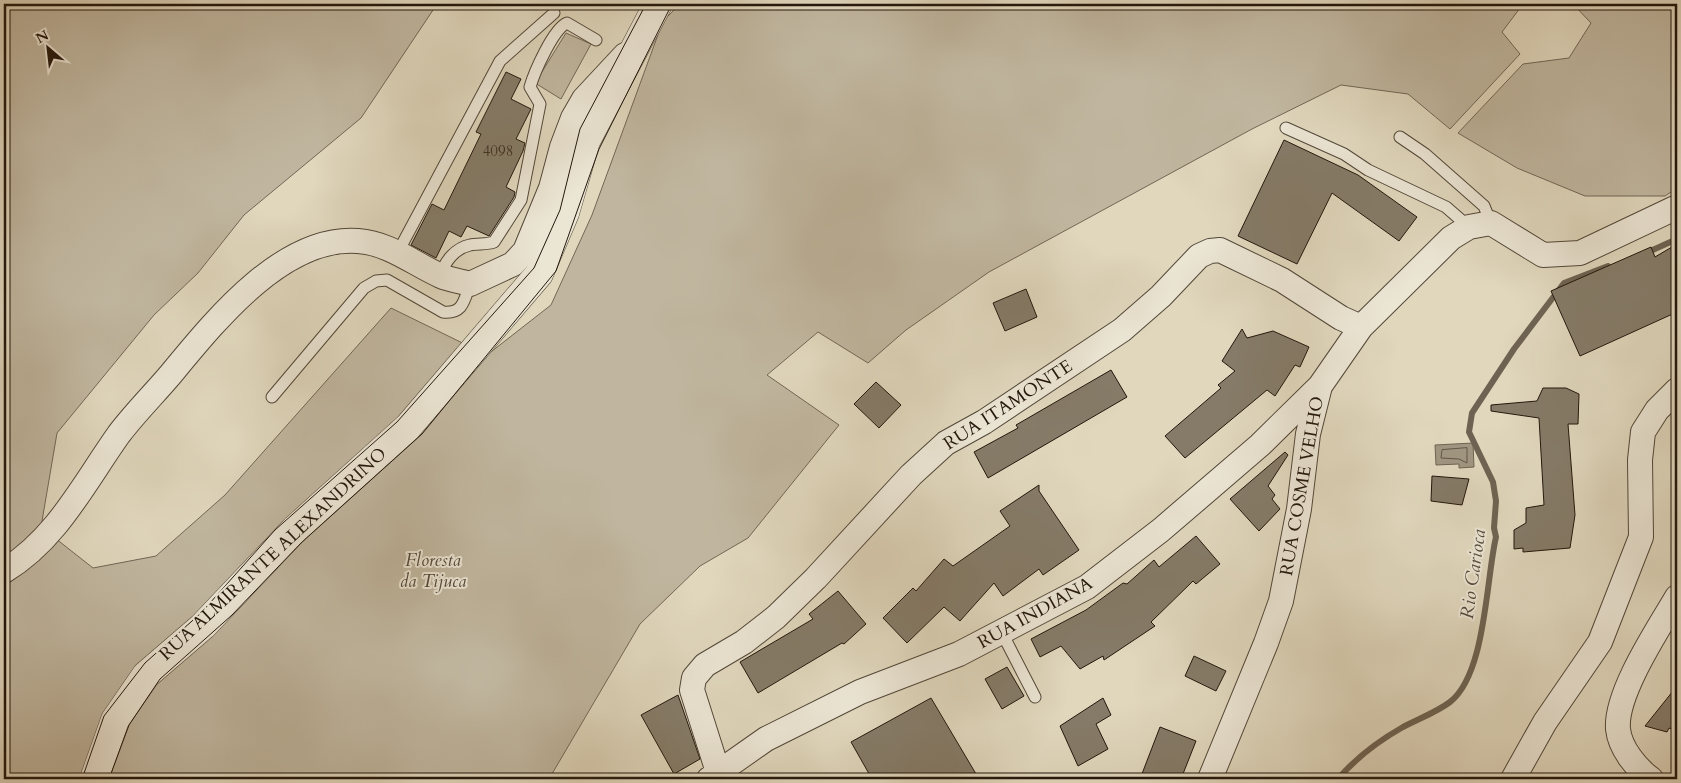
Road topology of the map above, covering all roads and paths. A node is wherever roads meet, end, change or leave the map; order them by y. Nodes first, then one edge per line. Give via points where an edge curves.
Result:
1 (658, 4) edge
2 (554, 13) dead end
3 (640, 38) junction
4 (596, 40) dead end
5 (1286, 128) dead end
6 (1400, 137) dead end
7 (1677, 207) edge
8 (1480, 225) junction
9 (398, 252) junction
10 (441, 276) junction
11 (470, 284) junction
12 (1361, 327) junction
13 (1320, 386) junction
14 (1677, 390) edge
15 (272, 397) dead end
16 (4, 571) edge
17 (1677, 596) edge
18 (1002, 633) junction
19 (1035, 697) dead end
20 (714, 775) edge
21 (94, 779) edge
22 (1210, 779) edge
23 (1513, 779) edge
24 (1651, 779) edge

1 - 3 street, RUA ALMIRANTE ALEXANDRINO
2 - 9 lane via 500,61
3 - 11 street via 584,99 573,118 525,251 513,264
3 - 21 street, RUA ALMIRANTE ALEXANDRINO via 586,142 565,213 542,269 528,288 408,427 295,529 203,626 146,675 115,720
4 - 10 lane via 567,23 559,28 530,87 540,104 521,200 494,242 470,245 455,252
5 - 8 lane via 1344,154 1368,170
6 - 8 lane via 1425,154 1484,206
7 - 8 street via 1580,253 1543,255
8 - 12 street, RUA COSME VELHO via 1450,238
9 - 10 street
9 - 16 street via 358,241 325,244 297,255 251,286 200,339 120,433 48,536
10 - 11 street
11 - 15 lane via 460,308 451,313 443,312 387,280 372,283 364,288
12 - 13 street, RUA COSME VELHO
12 - 20 street, RUA ITAMONTE via 1282,280 1220,250 1200,256 1122,330 984,422 946,443 776,617 744,642 705,665 694,678 692,690
13 - 18 street, RUA INDIANA via 1260,445 1162,530 1087,588
13 - 22 street, RUA COSME VELHO via 1308,434 1299,509 1280,601
14 - 23 street via 1657,410 1643,432 1641,537 1600,642 1545,722
17 - 24 street via 1648,646 1620,705 1618,729 1624,748
18 - 19 lane
18 - 20 street, RUA INDIANA via 959,654 860,692 766,739

